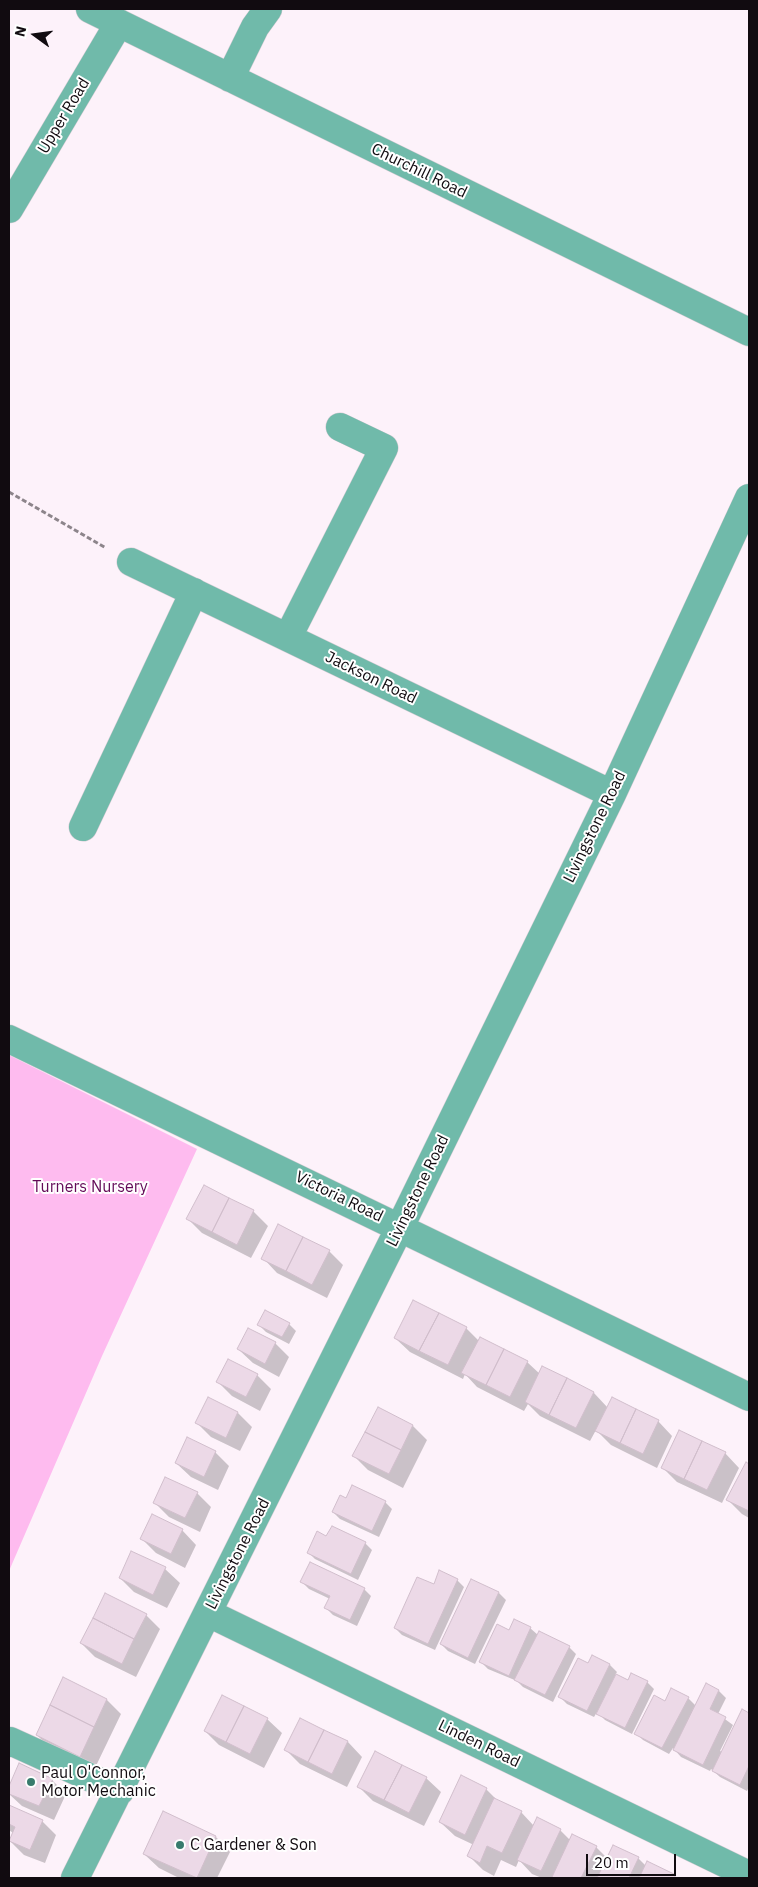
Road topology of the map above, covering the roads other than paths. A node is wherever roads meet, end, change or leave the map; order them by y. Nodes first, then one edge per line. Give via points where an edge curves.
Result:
1 (90, 9) edge
2 (268, 9) edge
3 (119, 23) junction
4 (230, 78) junction
5 (9, 209) edge
6 (749, 332) edge
7 (340, 427) dead end
8 (749, 498) edge
9 (131, 562) road end
10 (194, 592) junction
11 (288, 637) junction
12 (612, 794) junction
13 (83, 827) dead end
14 (9, 1039) edge
15 (400, 1227) junction
16 (749, 1397) edge
17 (208, 1613) junction
18 (9, 1743) edge
19 (120, 1791) junction
20 (749, 1875) edge
21 (75, 1878) edge

1 - 3 street, Churchill Road
2 - 4 street via 255,27
3 - 4 street, Churchill Road
3 - 5 street, Upper Road
4 - 6 street, Churchill Road
7 - 11 street via 384,448
8 - 12 street, Livingstone Road
9 - 10 street, Jackson Road
10 - 11 street, Jackson Road
10 - 13 street
11 - 12 street, Jackson Road
12 - 15 street, Livingstone Road
14 - 15 street, Victoria Road
15 - 16 street, Victoria Road
15 - 17 street, Livingstone Road
17 - 19 street, Livingstone Road
17 - 20 street, Linden Road
18 - 19 street
19 - 21 street, Livingstone Road

